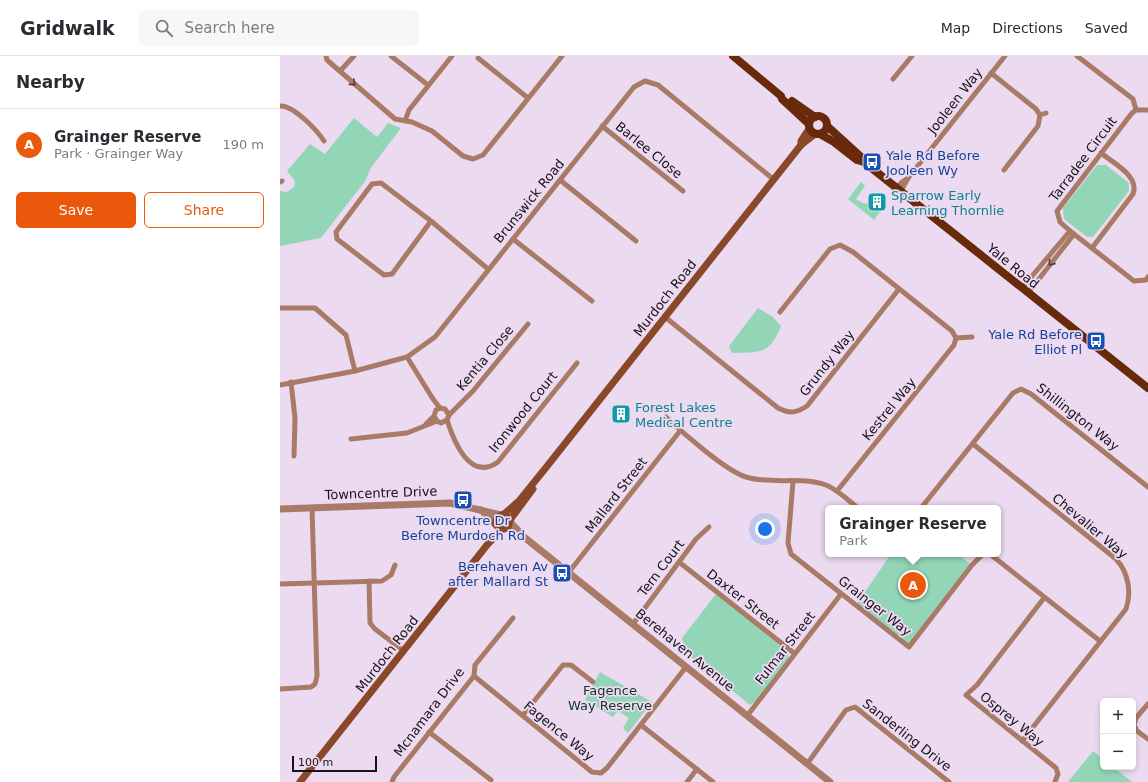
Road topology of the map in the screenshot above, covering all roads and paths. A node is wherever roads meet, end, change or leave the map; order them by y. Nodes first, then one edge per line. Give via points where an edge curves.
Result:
1 (326, 56) edge
2 (354, 56) edge
3 (392, 56) edge
4 (452, 56) edge
5 (562, 56) edge
6 (733, 56) edge
7 (912, 56) edge
8 (1005, 56) edge
9 (1078, 56) edge
10 (478, 58) dead end
11 (340, 71) junction
12 (991, 73) junction
13 (894, 79) dead end
14 (428, 85) junction
15 (781, 96) junction
16 (528, 98) junction
17 (280, 106) edge
18 (1136, 110) junction
19 (1148, 110) edge
20 (1046, 113) dead end
21 (1040, 115) junction
22 (815, 117) junction
23 (405, 121) junction
24 (602, 126) junction
25 (827, 126) junction
26 (813, 130) junction
27 (324, 141) dead end
28 (1101, 153) junction
29 (864, 162) junction
30 (1004, 170) dead end
31 (774, 179) junction
32 (560, 180) junction
33 (899, 189) junction
34 (683, 191) dead end
35 (431, 221) junction
36 (1070, 231) junction
37 (1074, 234) junction
38 (513, 239) junction
39 (636, 241) dead end
40 (1092, 248) junction
41 (488, 269) junction
42 (1148, 277) edge
43 (899, 289) junction
44 (1025, 290) junction
45 (592, 301) dead end
46 (280, 308) edge
47 (780, 312) dead end
48 (665, 318) junction
49 (528, 324) dead end
50 (972, 336) dead end
51 (956, 338) junction
52 (407, 358) junction
53 (577, 363) dead end
54 (355, 370) junction
55 (291, 382) junction
56 (280, 385) edge
57 (1148, 387) edge
58 (432, 399) junction
59 (458, 406) junction
60 (443, 409) junction
61 (435, 414) junction
62 (666, 417) dead end
63 (448, 418) junction
64 (439, 422) junction
65 (425, 425) junction
66 (680, 430) junction
67 (451, 434) junction
68 (351, 439) dead end
69 (973, 444) junction
70 (294, 456) dead end
71 (548, 465) junction
72 (793, 482) junction
73 (1147, 485) edge
74 (837, 491) junction
75 (854, 505) edge
76 (923, 505) edge
77 (312, 508) junction
78 (280, 509) edge
79 (481, 510) junction
80 (502, 515) junction
81 (510, 521) junction
82 (495, 524) junction
83 (709, 527) dead end
84 (503, 530) junction
85 (524, 537) junction
86 (487, 545) junction
87 (980, 557) edge
88 (994, 557) edge
89 (679, 562) junction
90 (395, 564) dead end
91 (569, 572) junction
92 (369, 581) junction
93 (314, 582) junction
94 (280, 584) edge
95 (841, 594) junction
96 (1044, 598) junction
97 (513, 618) dead end
98 (633, 624) junction
99 (1100, 641) junction
100 (404, 651) junction
101 (794, 653) junction
102 (686, 667) junction
103 (474, 676) junction
104 (593, 682) dead end
105 (280, 689) edge
106 (1148, 704) edge
107 (523, 715) junction
108 (747, 716) junction
109 (1136, 718) edge
110 (641, 724) junction
111 (1136, 729) edge
112 (429, 732) junction
113 (1148, 740) edge
114 (1022, 741) junction
115 (807, 764) junction
116 (697, 769) junction
117 (303, 780) edge
118 (491, 780) dead end
119 (392, 782) edge
120 (687, 782) edge
121 (713, 782) edge
122 (830, 782) edge
123 (950, 782) edge
124 (1055, 782) edge

1 - 11 street
2 - 11 street
3 - 14 street
4 - 14 street
5 - 16 street
6 - 15 main road, Yale Road
7 - 13 street
8 - 12 street, Jooleen Way
9 - 18 street via 1133,98
10 - 16 street
11 -> 23 street via 395,119
12 - 21 street
12 - 33 street, Jooleen Way
14 - 23 street via 409,110
15 - 22 main road, Yale Road via 785,96
15 - 26 main road, Yale Road
16 - 23 street via 483,155 473,159 463,156 432,131
17 - 27 street via 284,105 291,109 318,131
18 - 19 street
18 - 28 street, Tarradee Circuit
20 - 21 street
21 - 30 street via 1038,126
22 - 25 main road, Yale Road via 823,118
22 - 26 main road
24 - 31 street, Brunswick Road via 634,87 645,81 658,85
24 - 32 street, Brunswick Road
24 - 34 street, Barlee Close
25 - 26 main road via 825,131
25 - 29 main road, Yale Road
26 - 29 main road, Yale Road via 857,160
26 - 31 main road, Murdoch Road via 805,144 801,145
28 - 36 street, Tarradee Circuit via 1057,211 1060,222
28 - 40 street via 1130,177 1135,188
29 - 33 main road, Yale Road
31 - 48 main road, Murdoch Road
32 - 38 street, Brunswick Road
32 - 39 street
33 - 44 main road, Yale Road
35 - 35 street via 381,183 376,183 372,184 336,232 337,239 384,275 392,274
35 - 41 street
36 - 37 street, Tarradee Circuit
36 - 44 street
37 - 40 street, Tarradee Circuit
37 -> 44 street
38 - 41 street, Brunswick Road
38 - 45 street
40 - 42 street, Tarradee Circuit via 1134,281 1146,280
41 - 52 street, Brunswick Road via 435,337
43 - 47 street via 844,246 837,245 830,248
43 - 48 street, Grundy Way via 807,406 798,412 788,413 778,408
43 - 51 street via 952,331
44 - 57 main road, Yale Road
46 - 54 street via 315,308 346,335
48 - 71 main road, Murdoch Road
49 - 59 street, Kentia Close
50 - 51 street
51 - 74 street, Kestrel Way via 954,345
52 - 54 street, Brunswick Road
52 - 58 street, Ironwood Court
53 - 67 street, Ironwood Court via 493,465 487,468 470,463
54 - 55 street, Brunswick Road
55 - 56 street, Brunswick Road
55 - 70 street via 295,418
58 - 60 street, Ironwood Court
58 - 61 street, Ironwood Court
59 - 60 street, Kentia Close
59 - 63 street, Kentia Close
60 - 61 street
60 - 63 street, Ironwood Court
61 - 64 street, Ironwood Court
61 - 65 street
62 - 66 street
63 - 64 street
63 - 67 street, Ironwood Court
64 - 65 street
64 - 67 street, Ironwood Court
65 - 68 street via 407,434
66 - 72 street via 741,476
66 - 91 street, Mallard Street
69 - 73 street, Shillington Way via 1013,393 1021,389 1026,390
69 - 76 street, Shillington Way
69 - 99 street, Chevalier Way via 1122,565 1128,581 1129,600 1126,609
71 - 80 main road, Murdoch Road via 518,501
71 - 81 main road, Murdoch Road
72 - 74 street via 820,484
72 - 95 street, Grainger Way via 788,543 791,554
74 - 75 street
77 - 78 street, Towncentre Drive
77 - 79 street, Towncentre Drive via 433,503 454,504
77 - 93 street
79 - 80 street, Towncentre Drive
79 - 82 street
80 - 81 main road
80 - 82 main road, Murdoch Road via 497,518
81 - 84 main road, Murdoch Road via 510,525
81 - 85 street, Berehaven Avenue
82 - 84 main road
82 - 86 main road, Murdoch Road
83 - 89 street, Tern Court via 696,539
84 - 85 street, Berehaven Avenue
84 - 86 main road, Murdoch Road
85 - 91 street, Berehaven Avenue
86 - 100 main road, Murdoch Road
87 - 95 street, Grainger Way via 909,647
88 - 96 street
89 - 98 street, Tern Court
89 - 101 street, Daxter Street
90 - 92 street via 387,579
91 - 98 street, Berehaven Avenue
92 - 93 street
92 - 100 street via 370,623
93 - 94 street
93 - 105 street via 317,676 315,684 311,687
95 - 101 street, Fulmar Street
96 - 99 street
96 - 114 street, Osprey Way via 977,685 966,695
97 - 103 street, Mcnamara Drive via 475,665
98 - 102 street, Berehaven Avenue
99 - 114 street, Chevalier Way
100 - 117 main road, Murdoch Road
101 - 108 street, Fulmar Street
102 - 108 street, Berehaven Avenue
102 - 110 street, Fagence Way
103 - 107 street, Fagence Way
103 - 112 street, Mcnamara Drive
104 - 107 street via 571,665 563,665
106 - 109 street
107 - 110 street, Fagence Way via 592,772 601,772 607,768
108 - 115 street, Berehaven Avenue
110 - 116 street
111 - 113 street
112 - 118 street
112 - 119 street, Mcnamara Drive
114 - 124 street, Osprey Way via 1056,768 1058,774
115 - 122 street, Berehaven Avenue
115 - 123 street, Sanderling Drive via 846,710 855,707
116 - 120 street
116 - 121 street

